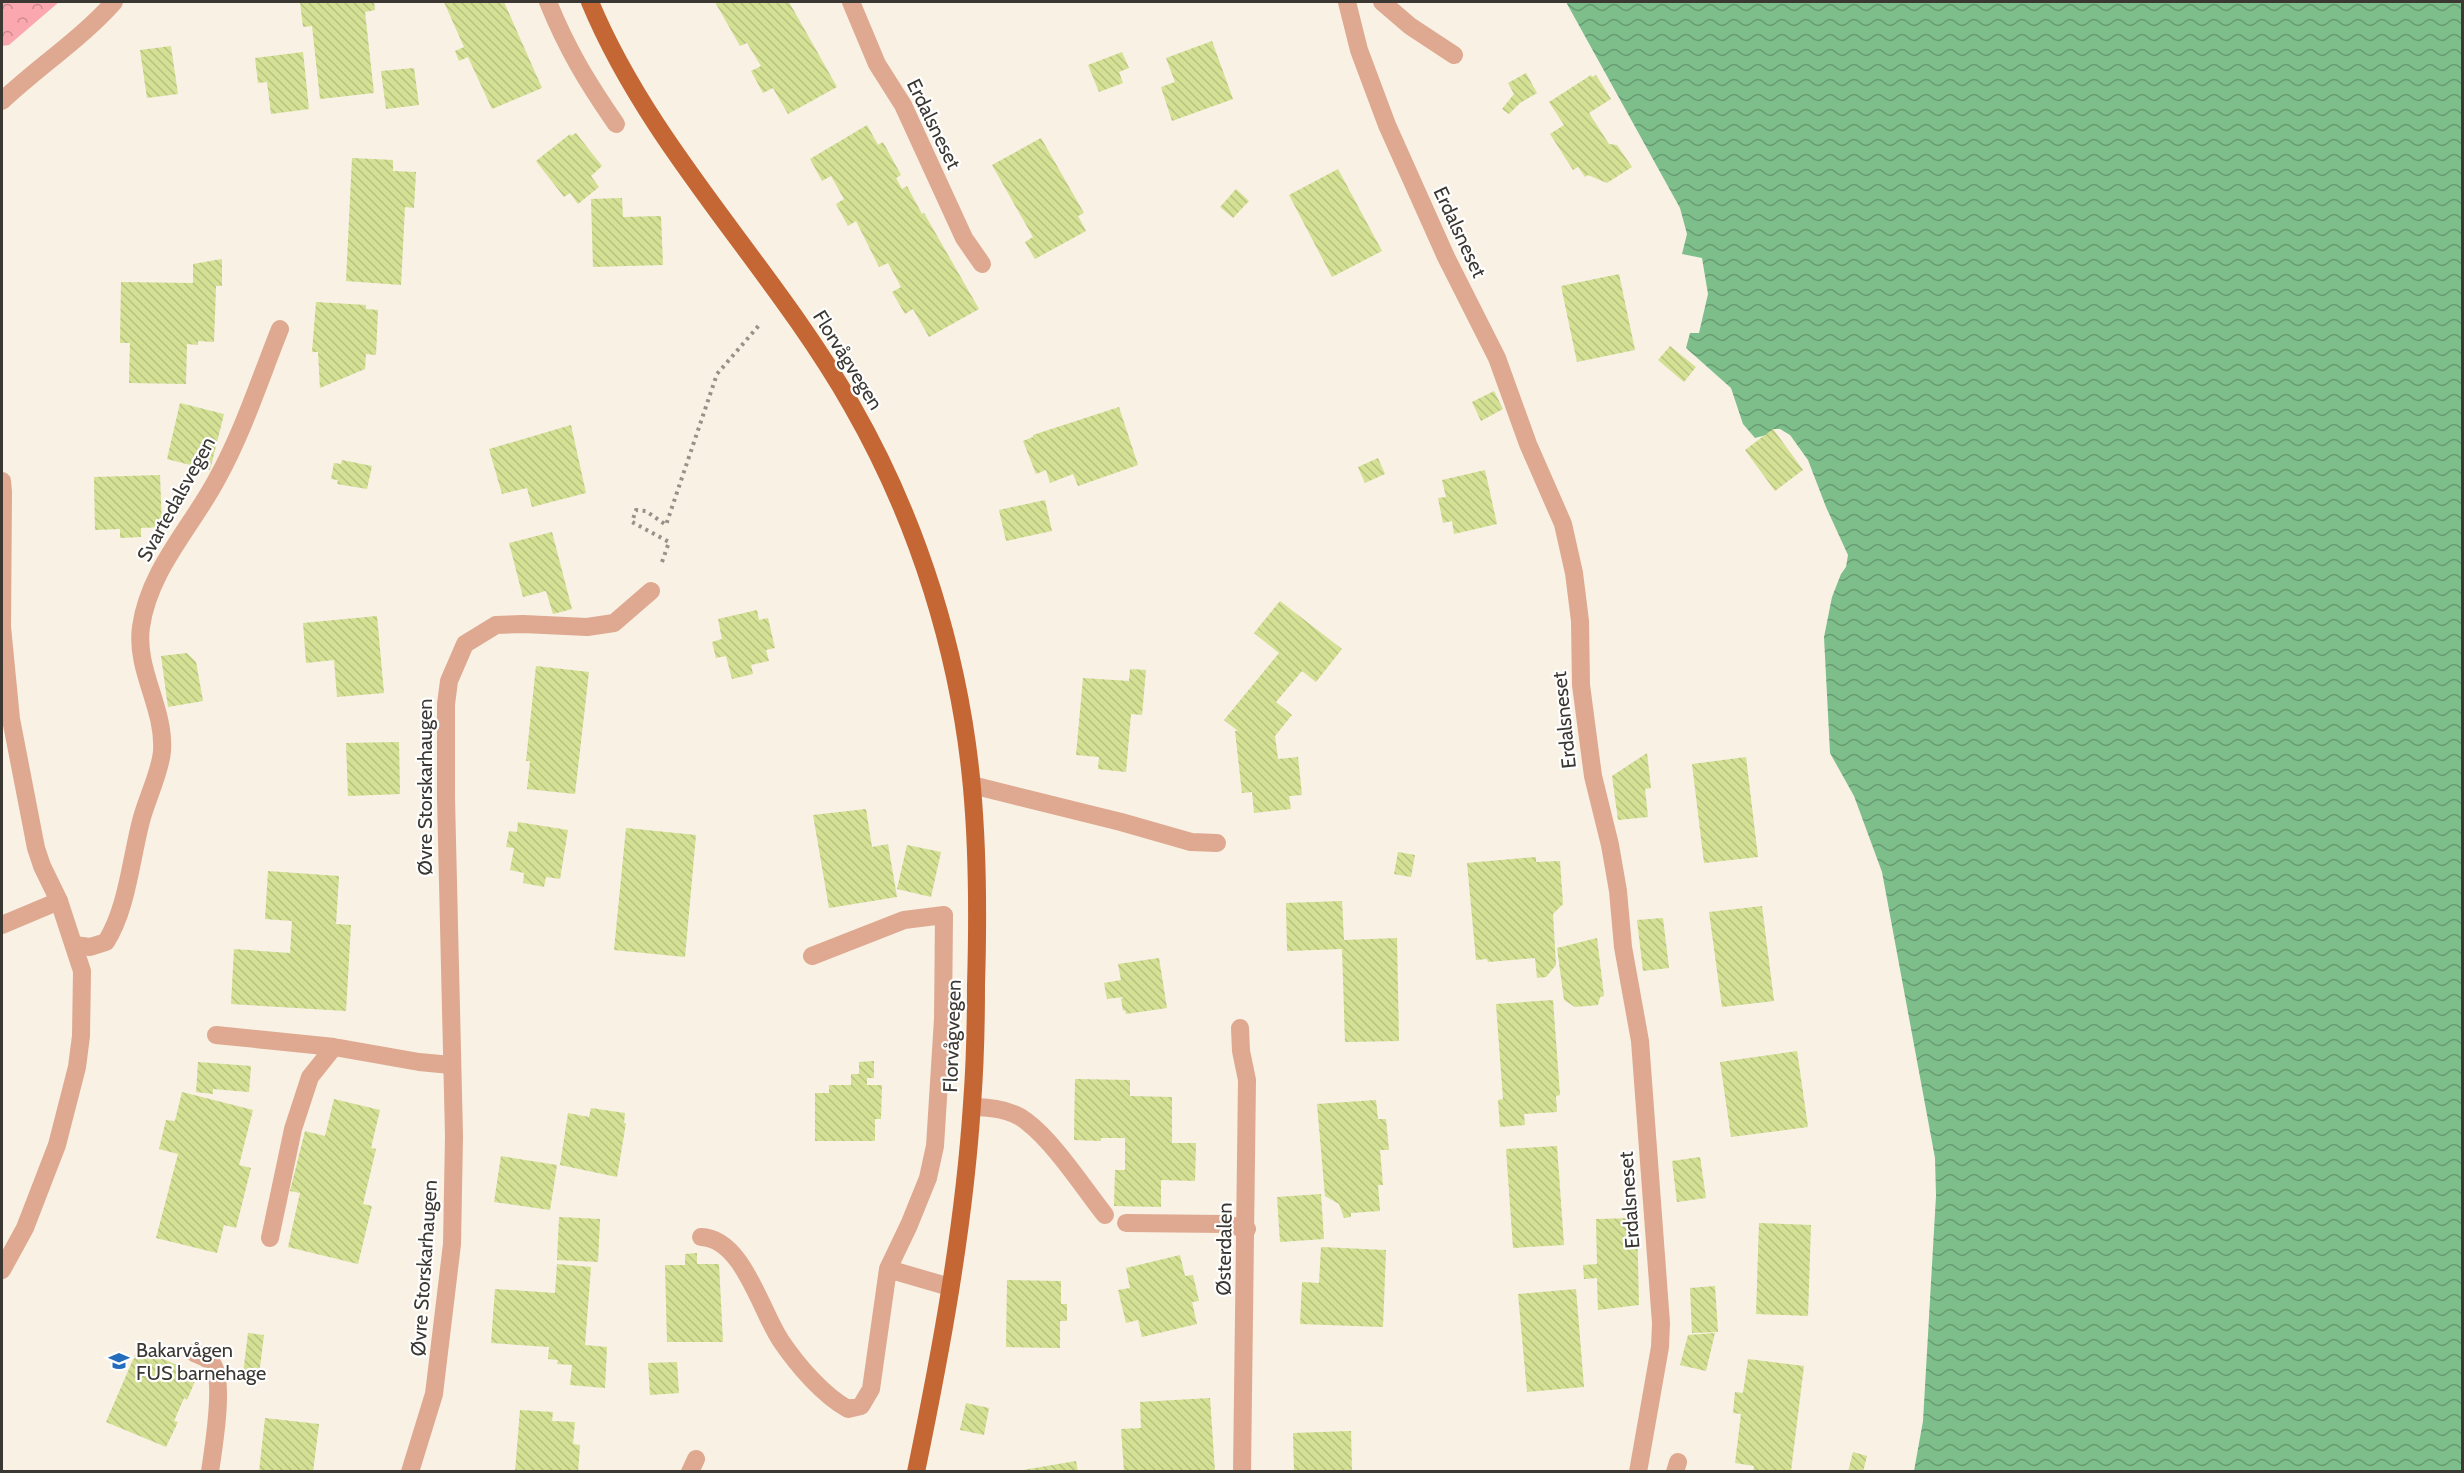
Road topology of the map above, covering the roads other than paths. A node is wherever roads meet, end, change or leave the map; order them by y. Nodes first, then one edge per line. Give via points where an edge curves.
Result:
1 (114, 2) edge
2 (548, 2) edge
3 (590, 2) edge
4 (850, 2) edge
5 (1347, 2) edge
6 (1382, 2) edge
7 (1454, 55) dead end
8 (2, 101) edge
9 (616, 124) dead end
10 (982, 264) dead end
11 (280, 328) dead end
12 (2, 482) edge
13 (651, 591) road end
14 (972, 785) junction
15 (1216, 843) dead end
16 (59, 901) junction
17 (2, 925) edge
18 (74, 945) junction
19 (812, 956) dead end
20 (1240, 1028) dead end
21 (216, 1035) dead end
22 (334, 1047) junction
23 (451, 1065) junction
24 (972, 1107) junction
25 (1105, 1215) dead end
26 (1126, 1223) dead end
27 (1247, 1229) junction
28 (701, 1237) dead end
29 (270, 1238) dead end
30 (888, 1269) junction
31 (2, 1270) edge
32 (950, 1287) junction
33 (194, 1353) dead end
34 (210, 1472) edge
35 (410, 1472) edge
36 (916, 1472) edge
37 (1242, 1472) edge
38 (1638, 1472) edge

1 - 8 street
2 - 9 street via 583,77
3 - 14 main road, Florvågvegen via 607,41 641,99 835,376 875,449 911,530 942,626
4 - 10 street, Erdalsneset via 964,238
5 - 38 street, Erdalsneset via 1359,50 1387,125 1446,257 1497,358 1563,524 1574,573 1581,685 1593,776 1616,880 1645,1076 1661,1323
6 - 7 street
11 - 18 street, Svartedalsvegen via 217,479 168,554 148,601 141,628 143,664 158,713 162,752 112,933 106,942
12 - 16 street via 2,627 11,719 36,848
13 - 23 street, Øvre Storskarhaugen via 614,623 587,627 496,626 465,644 456,661 446,704
14 - 15 street via 1191,842
14 - 24 main road, Florvågvegen via 978,910
16 - 17 street
16 - 18 street
18 - 31 street via 82,971 77,1067 57,1145 25,1228
19 - 30 street, Florvågvegen via 904,920 944,915 943,1019 934,1146 928,1178
20 - 27 street, Østerdalen via 1240,1051 1247,1080
21 - 22 street
22 - 23 street
22 - 29 street via 309,1077 293,1129
23 - 35 street, Øvre Storskarhaugen via 452,1244 434,1394
24 - 25 street via 1000,1110 1026,1120
24 - 32 main road, Florvågvegen
26 - 27 street via 1225,1224
27 - 37 street, Østerdalen
28 - 30 street, Florvågvegen via 719,1241 728,1248 781,1341 830,1399 848,1409 861,1406 871,1389
30 - 32 street
32 - 36 main road, Florvågvegen
33 - 34 street via 212,1362 217,1377

